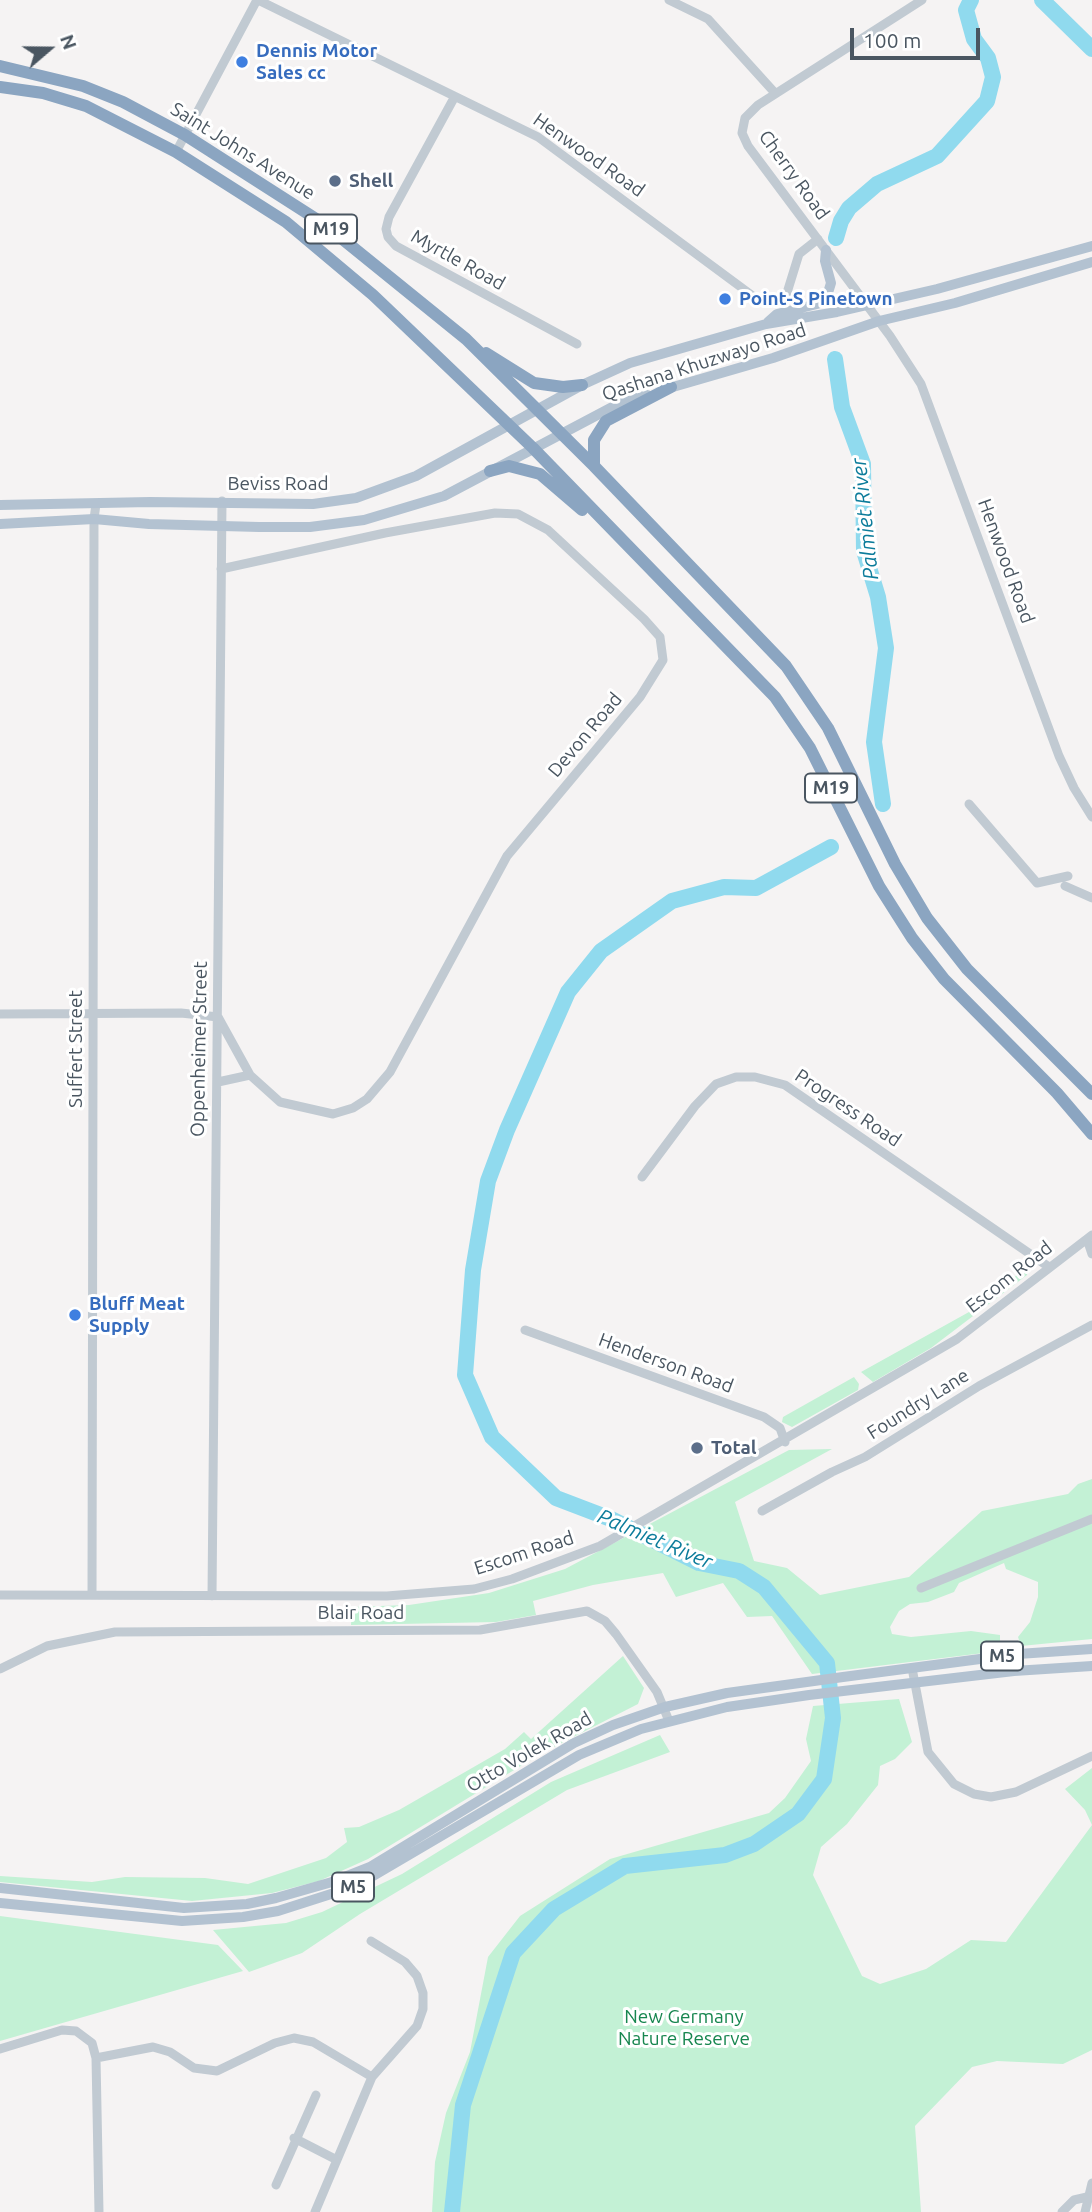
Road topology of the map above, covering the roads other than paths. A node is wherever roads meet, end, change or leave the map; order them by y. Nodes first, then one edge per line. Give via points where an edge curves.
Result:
1 (257, 0) edge
2 (669, 0) edge
3 (922, 0) edge
4 (0, 66) edge
5 (0, 87) edge
6 (775, 93) junction
7 (454, 98) junction
8 (185, 135) junction
9 (176, 152) junction
10 (818, 239) junction
11 (1092, 246) edge
12 (826, 250) junction
13 (1092, 262) edge
14 (865, 305) junction
15 (878, 321) junction
16 (766, 324) junction
17 (466, 339) junction
18 (577, 344) dead end
19 (582, 385) junction
20 (671, 387) junction
21 (536, 411) junction
22 (510, 426) junction
23 (560, 434) junction
24 (533, 448) junction
25 (594, 466) junction
26 (490, 471) junction
27 (222, 502) junction
28 (96, 504) junction
29 (0, 505) edge
30 (94, 519) junction
31 (0, 524) edge
32 (220, 527) junction
33 (634, 553) junction
34 (221, 569) junction
35 (969, 804) dead end
36 (1092, 817) edge
37 (1092, 898) edge
38 (0, 1014) edge
39 (94, 1014) junction
40 (218, 1017) junction
41 (250, 1075) junction
42 (218, 1082) junction
43 (1092, 1094) edge
44 (1092, 1134) edge
45 (642, 1177) dead end
46 (1089, 1237) edge
47 (1092, 1254) edge
48 (1049, 1267) junction
49 (1092, 1325) edge
50 (525, 1330) dead end
51 (785, 1442) junction
52 (762, 1511) dead end
53 (1092, 1520) edge
54 (921, 1588) dead end
55 (0, 1595) edge
56 (92, 1595) junction
57 (212, 1596) junction
58 (1092, 1649) edge
59 (1092, 1666) edge
60 (912, 1668) junction
61 (0, 1669) edge
62 (914, 1684) junction
63 (665, 1707) junction
64 (669, 1721) junction
65 (1092, 1756) edge
66 (0, 1888) edge
67 (0, 1903) edge
68 (371, 1941) dead end
69 (0, 2049) edge
70 (96, 2058) junction
71 (372, 2077) junction
72 (316, 2095) dead end
73 (294, 2138) junction
74 (337, 2160) junction
75 (1092, 2183) edge
76 (276, 2185) dead end
77 (1087, 2197) junction
78 (99, 2212) edge
79 (315, 2212) edge
80 (1062, 2212) edge
81 (1086, 2212) edge

1 - 7 street, Henwood Road
1 - 8 street
2 - 6 street via 708,19
3 - 6 street, Cherry Road
4 - 8 highway, Saint Johns Avenue / M19 via 83,86
5 - 9 highway, Saint Johns Avenue / M19 via 86,106
6 - 10 street, Cherry Road via 749,112 742,125 743,137
7 - 10 street, Henwood Road via 538,137 761,302 772,303 786,296 799,254
7 - 18 street, Myrtle Road via 389,218 388,237 396,246
8 - 9 street
8 - 17 highway, Saint Johns Avenue / M19 via 324,225
9 - 22 highway, Saint Johns Avenue / M19 via 286,222 330,257
10 - 12 street, Cherry Road
11 - 14 main road, Qashana Khuzwayo Road
12 - 14 street, Cherry Road
12 - 16 main road via 831,283 827,296 817,304 778,314
13 - 15 main road, Qashana Khuzwayo Road
14 - 15 street, Cherry Road
14 - 16 main road, Qashana Khuzwayo Road
15 - 20 main road, Qashana Khuzwayo Road via 774,358
15 - 36 street, Henwood Road via 921,384 1059,756
16 - 19 main road, Qashana Khuzwayo Road via 656,354
17 - 19 highway via 534,383
17 - 21 highway, Saint Johns Avenue / M19
19 - 21 main road, Qashana Khuzwayo Road
20 - 23 main road, Qashana Khuzwayo Road via 620,403
20 - 25 highway via 606,421 594,440
21 - 22 main road, Beviss Road
21 - 23 highway, Saint Johns Avenue / M19
22 - 24 highway, Saint Johns Avenue / M19
22 - 27 main road, Beviss Road via 416,477 356,498 313,504
23 - 24 main road, Qashana Khuzwayo Road
23 - 25 highway, M19
24 - 26 main road
24 - 33 highway, M19
25 - 43 highway, M19 via 786,666 828,728 927,918 967,969
26 - 32 main road via 444,496 364,520 310,527
26 - 33 highway via 509,466 540,474
27 - 28 main road, Beviss Road
27 - 32 street, Oppenheimer Street
28 - 29 main road, Beviss Road
28 - 30 street, Suffert Street
30 - 31 main road
30 - 32 main road
30 - 39 street, Suffert Street
32 - 34 street, Oppenheimer Street
33 - 44 highway, M19 via 775,697 816,759 879,886 926,958
34 - 40 street, Oppenheimer Street
34 - 41 street, Devon Road via 385,533 495,513 518,514 548,530 644,619 660,638 663,654 640,697 507,856 409,1040 367,1099 333,1114 303,1109 280,1102
35 - 37 street via 1037,883 1067,881
38 - 39 street
39 - 40 street
39 - 56 street, Suffert Street
40 - 41 street, Devon Road
40 - 42 street, Oppenheimer Street
41 - 42 street
42 - 57 street, Oppenheimer Street
45 - 48 street, Progress Road via 716,1084 755,1077 785,1085
46 - 47 street
46 - 48 street, Escom Road
48 - 51 street, Escom Road via 957,1339
49 - 52 street, Foundry Lane via 979,1386 866,1457
50 - 51 street, Henderson Road via 764,1417 780,1428
51 - 57 street, Escom Road via 600,1546 474,1589 387,1596
53 - 54 street
55 - 56 street, Escom Road
56 - 57 street, Escom Road
58 - 60 main road, Otto Volek Road / M5
59 - 62 main road, Otto Volek Road / M5
60 - 62 street
60 - 63 main road, Otto Volek Road / M5 via 727,1693
61 - 63 street, Blair Road via 47,1646 115,1632 480,1630 587,1611 616,1633
62 - 64 main road, Otto Volek Road / M5 via 727,1707
62 - 65 street via 928,1752 954,1784 974,1794 991,1797 1016,1792
63 - 64 street, Blair Road
63 - 66 main road, Otto Volek Road / M5 via 574,1743 370,1867 304,1891 247,1904 184,1908
64 - 67 main road, Otto Volek Road / M5 via 579,1755 374,1876 306,1903 243,1917 182,1921
68 - 71 street via 405,1962 417,1976 424,2002 417,2026
69 - 70 street via 62,2030 76,2031 92,2043
70 - 71 street via 153,2047 194,2068 217,2071 294,2038 313,2042
70 - 78 street
71 - 74 street
72 - 73 street
73 - 74 street
73 - 76 street
74 - 79 street
75 - 77 street
77 - 80 street via 1074,2200
77 - 81 street

